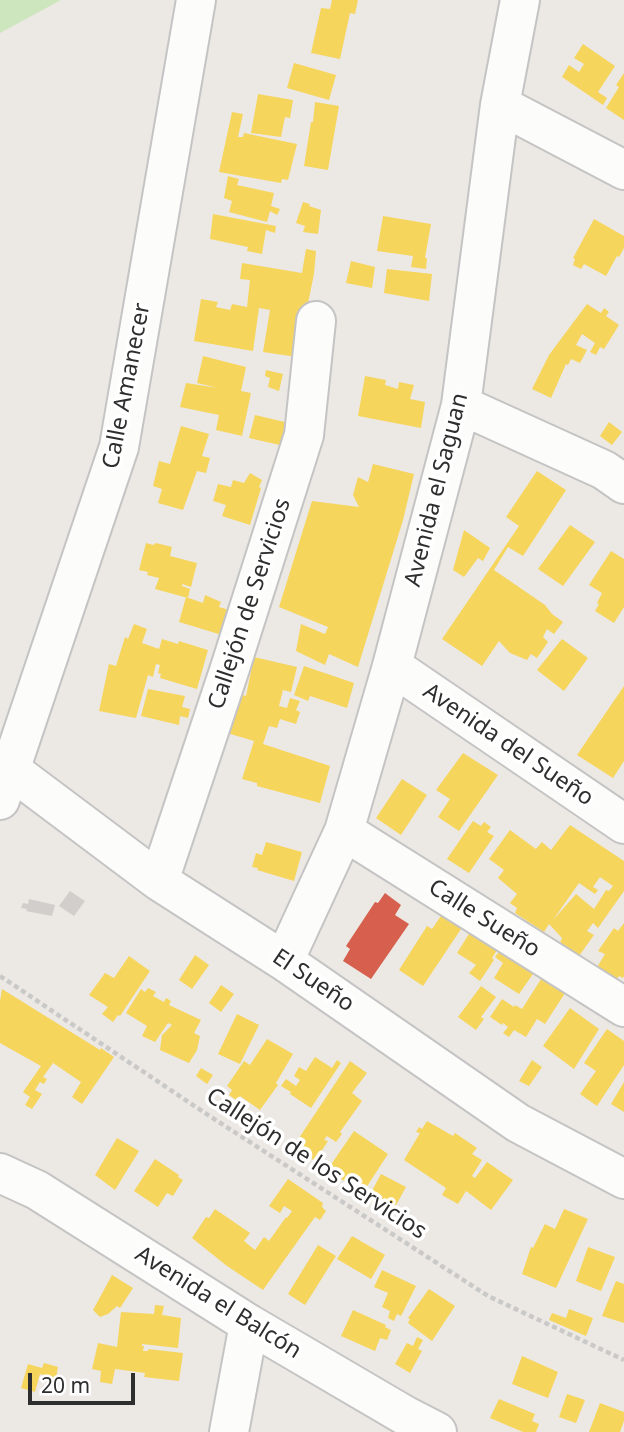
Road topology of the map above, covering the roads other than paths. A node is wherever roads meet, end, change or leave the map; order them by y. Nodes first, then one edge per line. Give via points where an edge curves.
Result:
1 (197, 0) edge
2 (520, 0) edge
3 (500, 105) junction
4 (624, 170) edge
5 (316, 321) dead end
6 (461, 405) junction
7 (624, 485) edge
8 (392, 666) junction
9 (5, 785) edge
10 (624, 824) edge
11 (344, 831) junction
12 (159, 881) junction
13 (285, 961) junction
14 (624, 1007) edge
15 (0, 1173) edge
16 (624, 1179) edge
17 (249, 1324) junction
18 (229, 1432) edge
19 (437, 1432) edge

1 - 9 street, Calle Amanecer via 119,447
2 - 3 street, Avenida el Saguan
3 - 4 street
3 - 6 street, Avenida el Saguan
5 - 12 street, Callejón de Servicios via 304,435
6 - 7 street via 604,470
6 - 8 street, Avenida el Saguan
8 - 10 street, Avenida del Sueño
8 - 11 street, Avenida el Saguan
9 - 12 street, El Sueño
11 - 13 street, Avenida el Saguan
11 - 14 street, Calle Sueño
12 - 13 street, El Sueño
13 - 16 street, El Sueño via 518,1123
15 - 17 street, Avenida el Balcón via 37,1190
17 - 18 street
17 - 19 street, Avenida el Balcón

